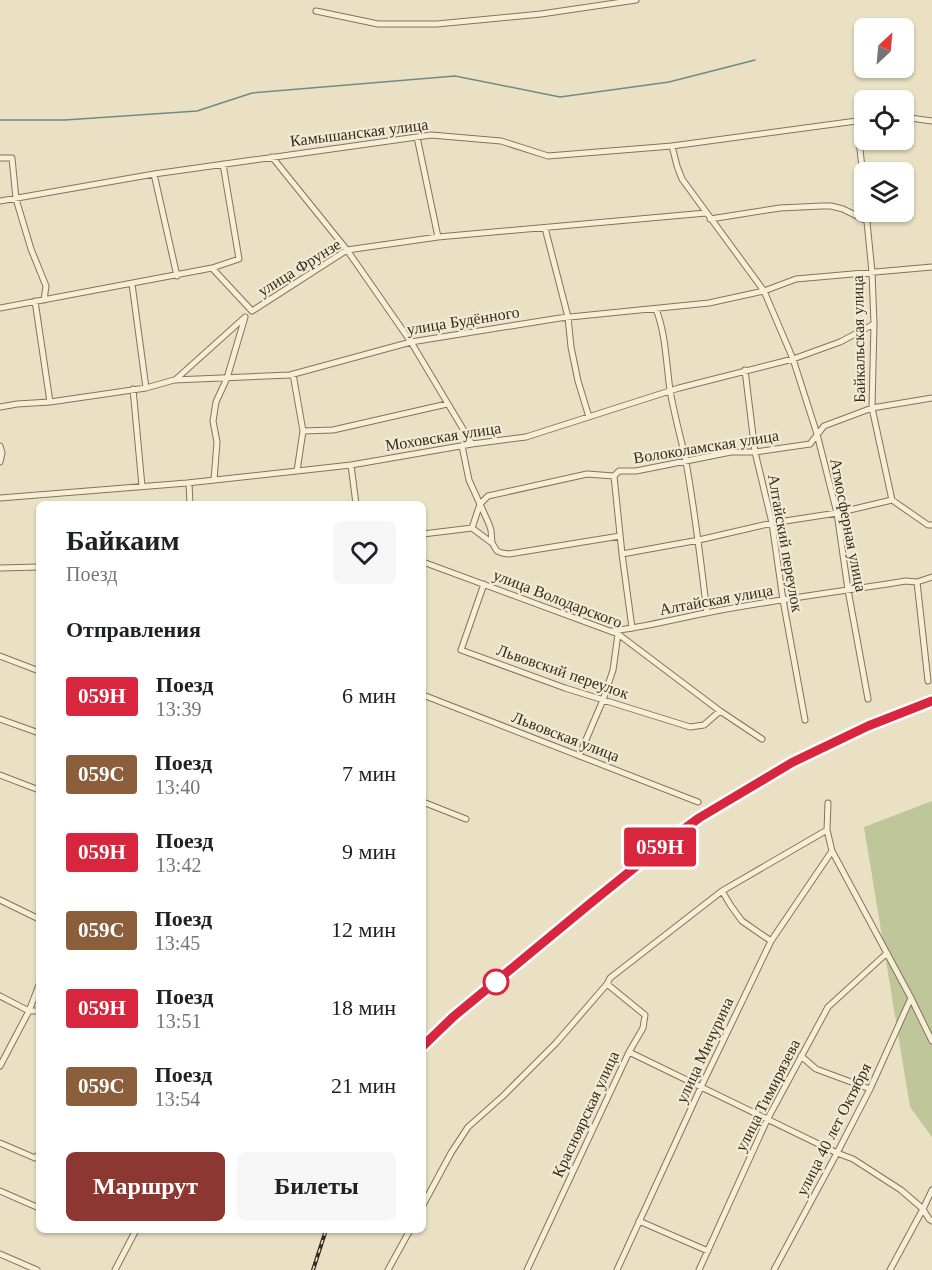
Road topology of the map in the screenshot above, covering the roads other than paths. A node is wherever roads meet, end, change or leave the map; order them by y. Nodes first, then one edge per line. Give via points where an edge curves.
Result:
1 (636, 0) edge
2 (316, 11) dead end
3 (914, 119) edge
4 (932, 121) edge
5 (854, 122) edge
6 (417, 137) junction
7 (672, 146) junction
8 (272, 156) junction
9 (0, 158) edge
10 (223, 164) junction
11 (154, 174) junction
12 (16, 199) junction
13 (0, 201) edge
14 (706, 213) junction
15 (854, 214) edge
16 (710, 219) junction
17 (867, 222) edge
18 (545, 228) junction
19 (438, 237) junction
20 (347, 250) junction
21 (932, 267) edge
22 (212, 268) junction
23 (872, 272) junction
24 (177, 276) junction
25 (132, 284) junction
26 (764, 291) junction
27 (44, 300) junction
28 (35, 301) junction
29 (0, 309) edge
30 (656, 309) junction
31 (252, 311) junction
32 (245, 317) junction
33 (568, 317) junction
34 (874, 324) junction
35 (411, 342) junction
36 (793, 359) junction
37 (745, 370) junction
38 (293, 374) junction
39 (227, 378) junction
40 (174, 380) junction
41 (146, 388) junction
42 (133, 390) junction
43 (670, 390) junction
44 (932, 398) edge
45 (50, 402) junction
46 (447, 404) junction
47 (0, 407) edge
48 (872, 408) junction
49 (589, 417) junction
50 (303, 431) junction
51 (817, 434) junction
52 (472, 444) junction
53 (0, 446) edge
54 (462, 446) junction
55 (755, 452) junction
56 (685, 461) junction
57 (0, 462) edge
58 (351, 465) junction
59 (297, 471) junction
60 (614, 476) junction
61 (214, 480) junction
62 (189, 483) junction
63 (142, 486) junction
64 (0, 498) edge
65 (892, 500) junction
66 (190, 501) edge
67 (356, 501) edge
68 (480, 504) junction
69 (837, 513) junction
70 (772, 523) junction
71 (932, 525) edge
72 (472, 528) junction
73 (426, 534) edge
74 (620, 536) junction
75 (699, 540) junction
76 (492, 543) junction
77 (622, 554) junction
78 (426, 563) edge
79 (36, 567) edge
80 (0, 568) edge
81 (932, 577) edge
82 (917, 582) junction
83 (484, 584) junction
84 (848, 590) junction
85 (783, 600) junction
86 (707, 613) junction
87 (632, 628) junction
88 (611, 631) junction
89 (618, 634) junction
90 (0, 656) edge
91 (36, 670) edge
92 (928, 681) dead end
93 (426, 696) edge
94 (868, 699) dead end
95 (603, 700) junction
96 (720, 711) junction
97 (0, 719) edge
98 (805, 720) dead end
99 (36, 732) edge
100 (762, 739) dead end
101 (579, 756) junction
102 (0, 775) edge
103 (36, 789) edge
104 (698, 802) dead end
105 (426, 803) edge
106 (828, 803) dead end
107 (466, 819) dead end
108 (827, 830) junction
109 (832, 852) junction
110 (722, 891) junction
111 (0, 900) edge
112 (36, 918) edge
113 (771, 941) junction
114 (887, 953) junction
115 (607, 984) junction
116 (36, 993) edge
117 (0, 996) edge
118 (911, 998) junction
119 (29, 1011) junction
120 (36, 1011) edge
121 (932, 1041) edge
122 (629, 1052) junction
123 (801, 1056) junction
124 (0, 1066) edge
125 (701, 1087) junction
126 (870, 1089) junction
127 (767, 1120) junction
128 (0, 1143) edge
129 (837, 1153) junction
130 (36, 1157) edge
131 (932, 1190) edge
132 (0, 1191) edge
133 (426, 1199) edge
134 (36, 1207) edge
135 (923, 1209) junction
136 (932, 1209) edge
137 (639, 1221) junction
138 (932, 1221) edge
139 (134, 1233) edge
140 (408, 1233) edge
141 (708, 1251) junction
142 (0, 1254) edge
143 (37, 1270) edge
144 (115, 1270) edge
145 (388, 1270) edge
146 (527, 1270) edge
147 (617, 1270) edge
148 (699, 1270) edge
149 (774, 1270) edge
150 (890, 1270) edge

1 - 2 street via 436,24 378,24
3 - 4 street
5 - 7 street, Камышанская улица
6 - 7 street, Камышанская улица via 501,141 548,156
6 - 8 street, Камышанская улица
6 - 19 street
7 - 14 street, Атмосферная улица via 682,179
8 - 10 street, Камышанская улица
8 - 20 street
9 - 12 street via 12,158
10 - 11 street, Камышанская улица
10 - 22 street via 239,259
11 - 12 street, Камышанская улица
11 - 24 street
12 - 13 street, Камышанская улица
12 - 27 street via 46,286
14 - 16 street, Атмосферная улица
14 - 18 street, улица Фрунзе
15 - 16 street via 822,206
16 - 26 street, Атмосферная улица
17 - 23 street, Байкальская улица
18 - 19 street, улица Фрунзе
18 - 33 street
19 - 20 street, улица Фрунзе
20 - 31 street, улица Фрунзе
20 - 35 street
21 - 23 street, улица Будённого
22 - 24 street
22 - 31 street, улица Фрунзе
23 - 26 street, улица Будённого via 796,279
23 - 34 street, Байкальская улица
24 - 25 street
25 - 27 street
25 - 41 street
26 - 30 street, улица Будённого
26 - 36 street, Атмосферная улица
27 - 28 street
28 - 29 street
28 - 45 street
30 - 33 street, улица Будённого
30 - 43 street via 665,343
31 - 32 street
32 - 39 street
32 - 40 street
33 - 35 street, улица Будённого
33 - 49 street via 573,358
34 - 36 street, Моховская улица via 840,342
34 - 48 street, Байкальская улица
35 - 38 street, улица Будённого
35 - 46 street
36 - 37 street, Моховская улица
36 - 51 street, Атмосферная улица
37 - 43 street, Моховская улица
37 - 55 street, Алтайский переулок
38 - 39 street, улица Будённого
38 - 50 street
39 - 40 street, улица Будённого
39 - 61 street via 216,402 213,421 217,442
40 - 41 street, улица Будённого
41 - 42 street, улица Будённого
42 - 45 street, улица Будённого
42 - 63 street
43 - 49 street, Моховская улица
43 - 56 street
44 - 48 street, Волоколамская улица
45 - 47 street, улица Будённого
46 - 50 street via 333,430
46 - 52 street
48 - 51 street, Волоколамская улица via 824,426
48 - 65 street, Байкальская улица
49 - 52 street, Моховская улица via 526,437
50 - 59 street
51 - 55 street, Волоколамская улица via 810,444
51 - 69 street, Атмосферная улица
52 - 54 street, Моховская улица
53 - 57 street
54 - 58 street, Моховская улица
54 - 68 street via 469,480
55 - 56 street, Волоколамская улица via 731,452
55 - 70 street, Алтайский переулок
56 - 60 street, Волоколамская улица via 619,471
56 - 75 street
58 - 59 street, Моховская улица
58 - 67 street
59 - 61 street, Моховская улица
60 - 68 street, Волоколамская улица via 587,474 488,496
60 - 74 street
61 - 62 street, Моховская улица
62 - 63 street, Моховская улица
62 - 66 street
63 - 64 street, Моховская улица
65 - 69 street
65 - 71 street
68 - 72 street
68 - 76 street
69 - 70 street
69 - 84 street, Атмосферная улица
70 - 75 street
70 - 85 street, Алтайский переулок
72 - 73 street
72 - 76 street
74 - 76 street via 509,554 497,551
74 - 77 street
75 - 77 street
75 - 86 street
77 - 87 street
78 - 83 street, улица Володарского
79 - 80 street
81 - 82 street, Алтайская улица
82 - 84 street, Алтайская улица
82 - 92 street
83 - 88 street, улица Володарского
83 - 95 street, Львовский переулок via 461,650
84 - 85 street, Алтайская улица
84 - 94 street, Атмосферная улица
85 - 86 street, Алтайская улица
85 - 98 street, Алтайский переулок
86 - 87 street, Алтайская улица
87 - 88 street, Алтайская улица
88 - 89 street, улица Володарского
89 - 95 street via 613,670
89 - 96 street, улица Володарского
90 - 91 street
93 - 101 street, Львовская улица
95 - 96 street, Львовский переулок via 690,727 704,725
95 - 101 street
96 - 100 street, улица Володарского
97 - 99 street
101 - 104 street, Львовская улица
102 - 103 street
105 - 107 street
106 - 108 street
108 - 109 street
108 - 110 street
109 - 113 street, улица Мичурина
109 - 114 street
110 - 113 street via 742,921
110 - 115 street
111 - 112 street
113 - 125 street, улица Мичурина
114 - 118 street
114 - 123 street, улица Тимирязева via 828,1007
115 - 122 street, Красноярская улица via 645,1015 643,1028
115 - 133 street via 556,1043 468,1126
116 - 119 street
117 - 119 street
118 - 121 street
118 - 126 street, улица 40 лет Октября
119 - 120 street
119 - 124 street
122 - 125 street
122 - 146 street, Красноярская улица
123 - 126 street via 816,1069
123 - 127 street, улица Тимирязева
125 - 127 street
125 - 137 street, улица Мичурина
126 - 129 street, улица 40 лет Октября
127 - 129 street
127 - 141 street, улица Тимирязева
128 - 130 street
129 - 135 street via 901,1190
129 - 149 street, улица 40 лет Октября
131 - 135 street
132 - 134 street
135 - 136 street
135 - 138 street
135 - 150 street
137 - 141 street
137 - 147 street, улица Мичурина
139 - 144 street
140 - 145 street
141 - 148 street, улица Тимирязева
142 - 143 street

